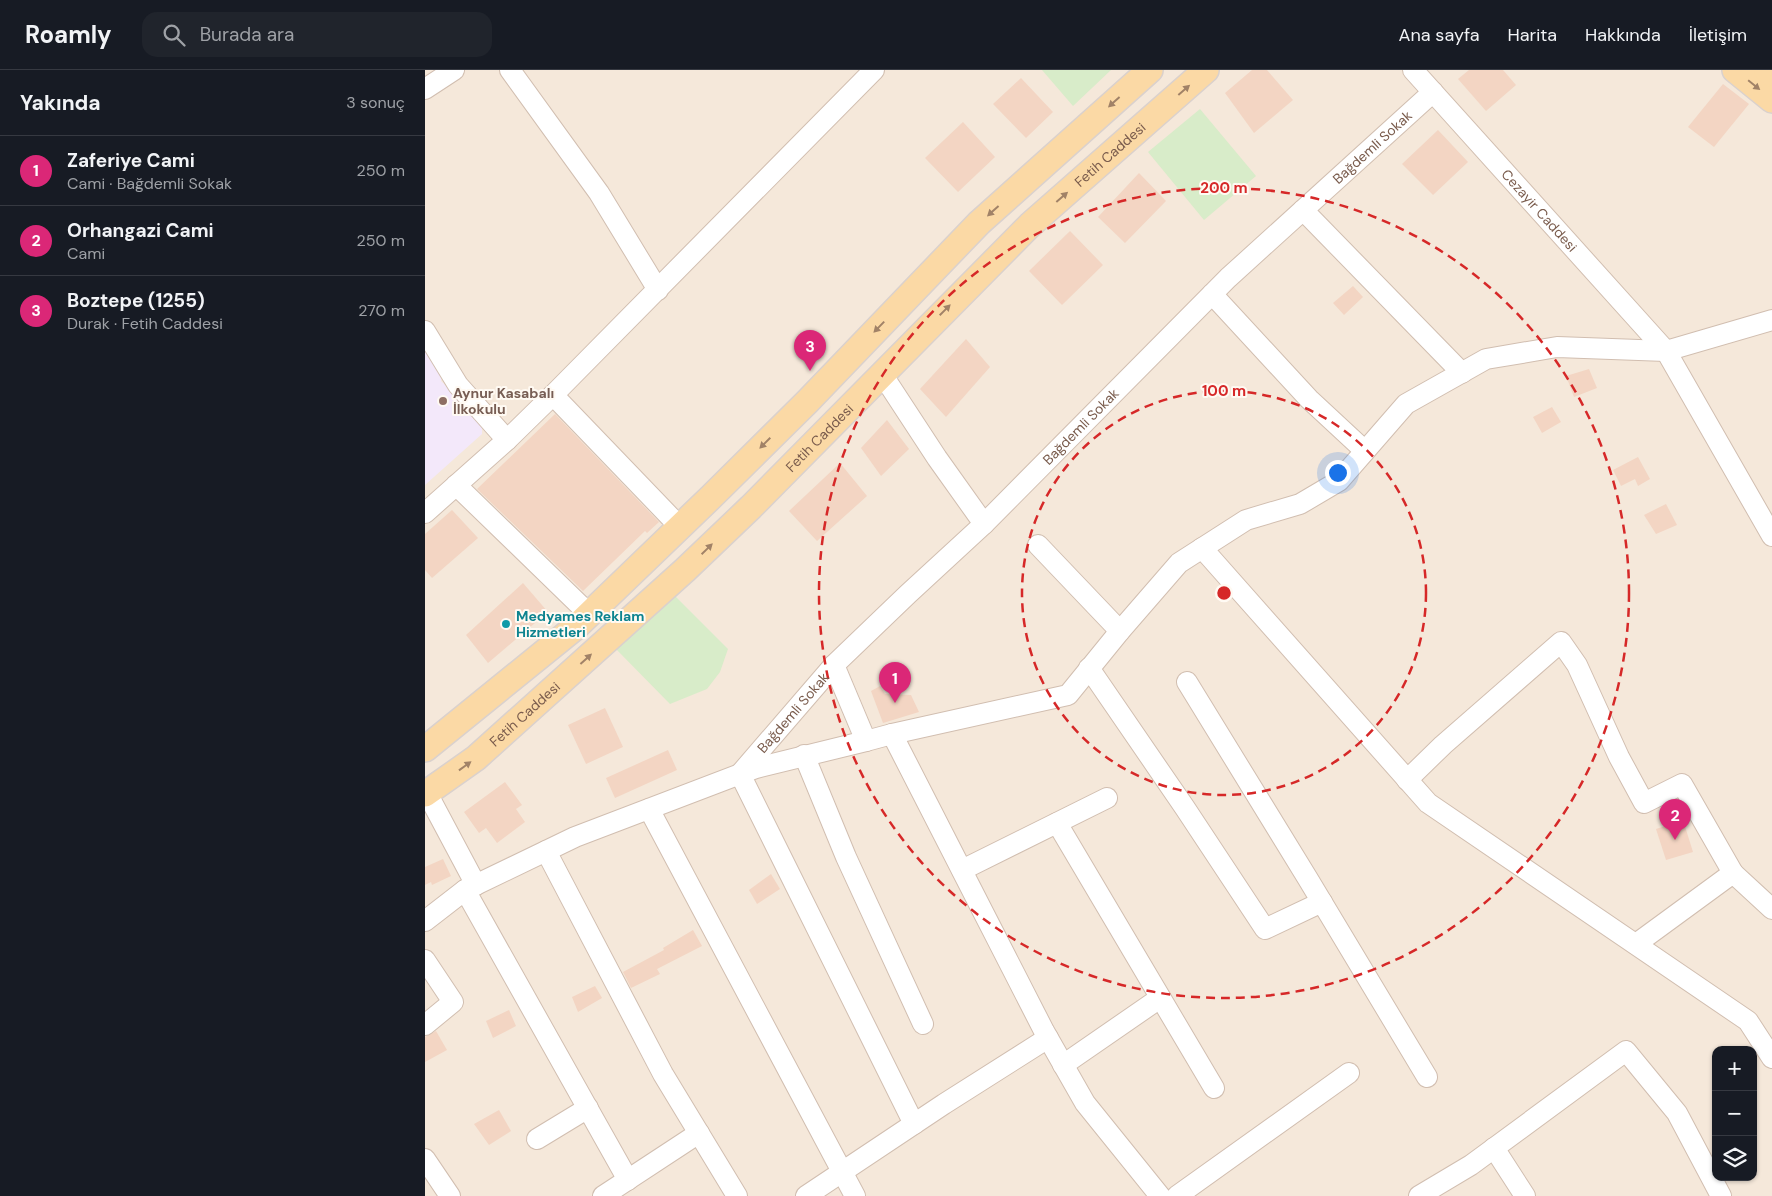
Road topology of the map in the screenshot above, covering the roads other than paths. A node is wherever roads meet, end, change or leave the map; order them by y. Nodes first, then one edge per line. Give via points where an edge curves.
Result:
1 (453, 70) edge
2 (510, 70) edge
3 (874, 70) edge
4 (1206, 70) edge
5 (1735, 70) edge
6 (1767, 70) edge
7 (1142, 73) edge
8 (1772, 74) edge
9 (1425, 78) edge
10 (425, 89) edge
11 (1772, 100) edge
12 (1303, 210) junction
13 (658, 290) junction
14 (1212, 294) junction
15 (1772, 320) edge
16 (425, 331) edge
17 (1666, 351) junction
18 (1462, 373) junction
19 (882, 374) junction
20 (553, 395) junction
21 (507, 440) junction
22 (1365, 451) junction
23 (456, 485) junction
24 (425, 514) edge
25 (984, 524) junction
26 (680, 527) junction
27 (1772, 536) edge
28 (1038, 545) dead end
29 (1202, 548) junction
30 (589, 614) junction
31 (1120, 631) junction
32 (834, 665) junction
33 (1089, 668) junction
34 (1187, 682) dead end
35 (892, 734) junction
36 (866, 742) junction
37 (425, 749) edge
38 (804, 755) junction
39 (740, 774) junction
40 (1407, 780) junction
41 (426, 794) edge
42 (1107, 798) dead end
43 (649, 809) junction
44 (1057, 823) junction
45 (546, 851) junction
46 (962, 870) junction
47 (1733, 873) junction
48 (471, 887) junction
49 (1322, 902) junction
50 (1772, 909) edge
51 (425, 921) edge
52 (1636, 944) junction
53 (425, 960) edge
54 (1160, 998) junction
55 (923, 1024) dead end
56 (425, 1025) edge
57 (1048, 1038) junction
58 (1772, 1058) edge
59 (1063, 1065) junction
60 (1349, 1073) dead end
61 (1427, 1077) dead end
62 (1214, 1088) dead end
63 (588, 1108) junction
64 (914, 1124) junction
65 (699, 1134) junction
66 (537, 1139) dead end
67 (1494, 1148) junction
68 (425, 1160) edge
69 (843, 1171) junction
70 (628, 1180) junction
71 (450, 1196) edge
72 (603, 1196) edge
73 (737, 1196) edge
74 (806, 1196) edge
75 (855, 1196) edge
76 (1159, 1196) edge
77 (1177, 1196) edge
78 (1419, 1196) edge
79 (1525, 1196) edge
80 (1721, 1196) edge

1 - 10 street
2 - 13 street via 599,193
3 - 13 street
19 -> 4 main road, Fetih Caddesi via 1030,225
5 -> 11 main road
6 - 8 main road
7 -> 26 main road via 979,223 807,402
9 - 12 street, Bağdemli Sokak
9 - 17 street, Cezayir Caddesi
12 - 14 street, Bağdemli Sokak
12 - 18 street
13 - 20 street
14 - 22 street via 1309,399
14 - 25 street, Bağdemli Sokak
15 - 17 street
16 - 21 street via 458,385
17 - 18 street via 1557,347 1486,359
17 - 27 street, Cezayir Caddesi
18 - 22 street via 1406,404
19 - 25 street
41 -> 19 main road, Fetih Caddesi via 476,758 685,570
20 - 21 street
20 - 26 street
21 - 23 street
22 - 29 street via 1339,481 1301,504 1246,520
23 - 24 street
23 - 30 street
25 - 32 street, Bağdemli Sokak
26 - 30 main road
28 - 31 street
29 - 31 street via 1179,563
29 - 40 street
30 - 37 main road
31 - 33 street
32 - 36 street
32 - 39 street, Bağdemli Sokak
33 - 35 street via 1068,696
33 - 49 street via 1265,928
34 - 49 street
35 - 36 street
35 - 46 street
36 - 38 street
38 - 39 street
38 - 55 street via 846,857
39 - 43 street
39 - 64 street
40 - 47 street via 1561,642 1577,665 1644,803 1682,784
40 - 52 street via 1428,804
41 - 48 street
42 - 44 street
43 - 45 street
43 - 69 street
44 - 46 street
44 - 54 street
45 - 48 street
45 - 65 street via 663,1074
46 - 57 street
47 - 50 street
47 - 52 street
48 - 51 street
48 - 63 street
49 - 61 street
52 - 58 street via 1748,1021
53 - 56 street via 453,1002
54 - 59 street
54 - 62 street
57 - 59 street
57 - 64 street
59 - 76 street via 1085,1102
60 - 77 street
63 - 66 street
63 - 70 street
64 - 69 street
65 - 70 street
65 - 73 street
67 - 78 street
67 - 79 street
67 - 80 street via 1626,1051 1677,1113
68 - 71 street
69 - 74 street
69 - 75 street
70 - 72 street

